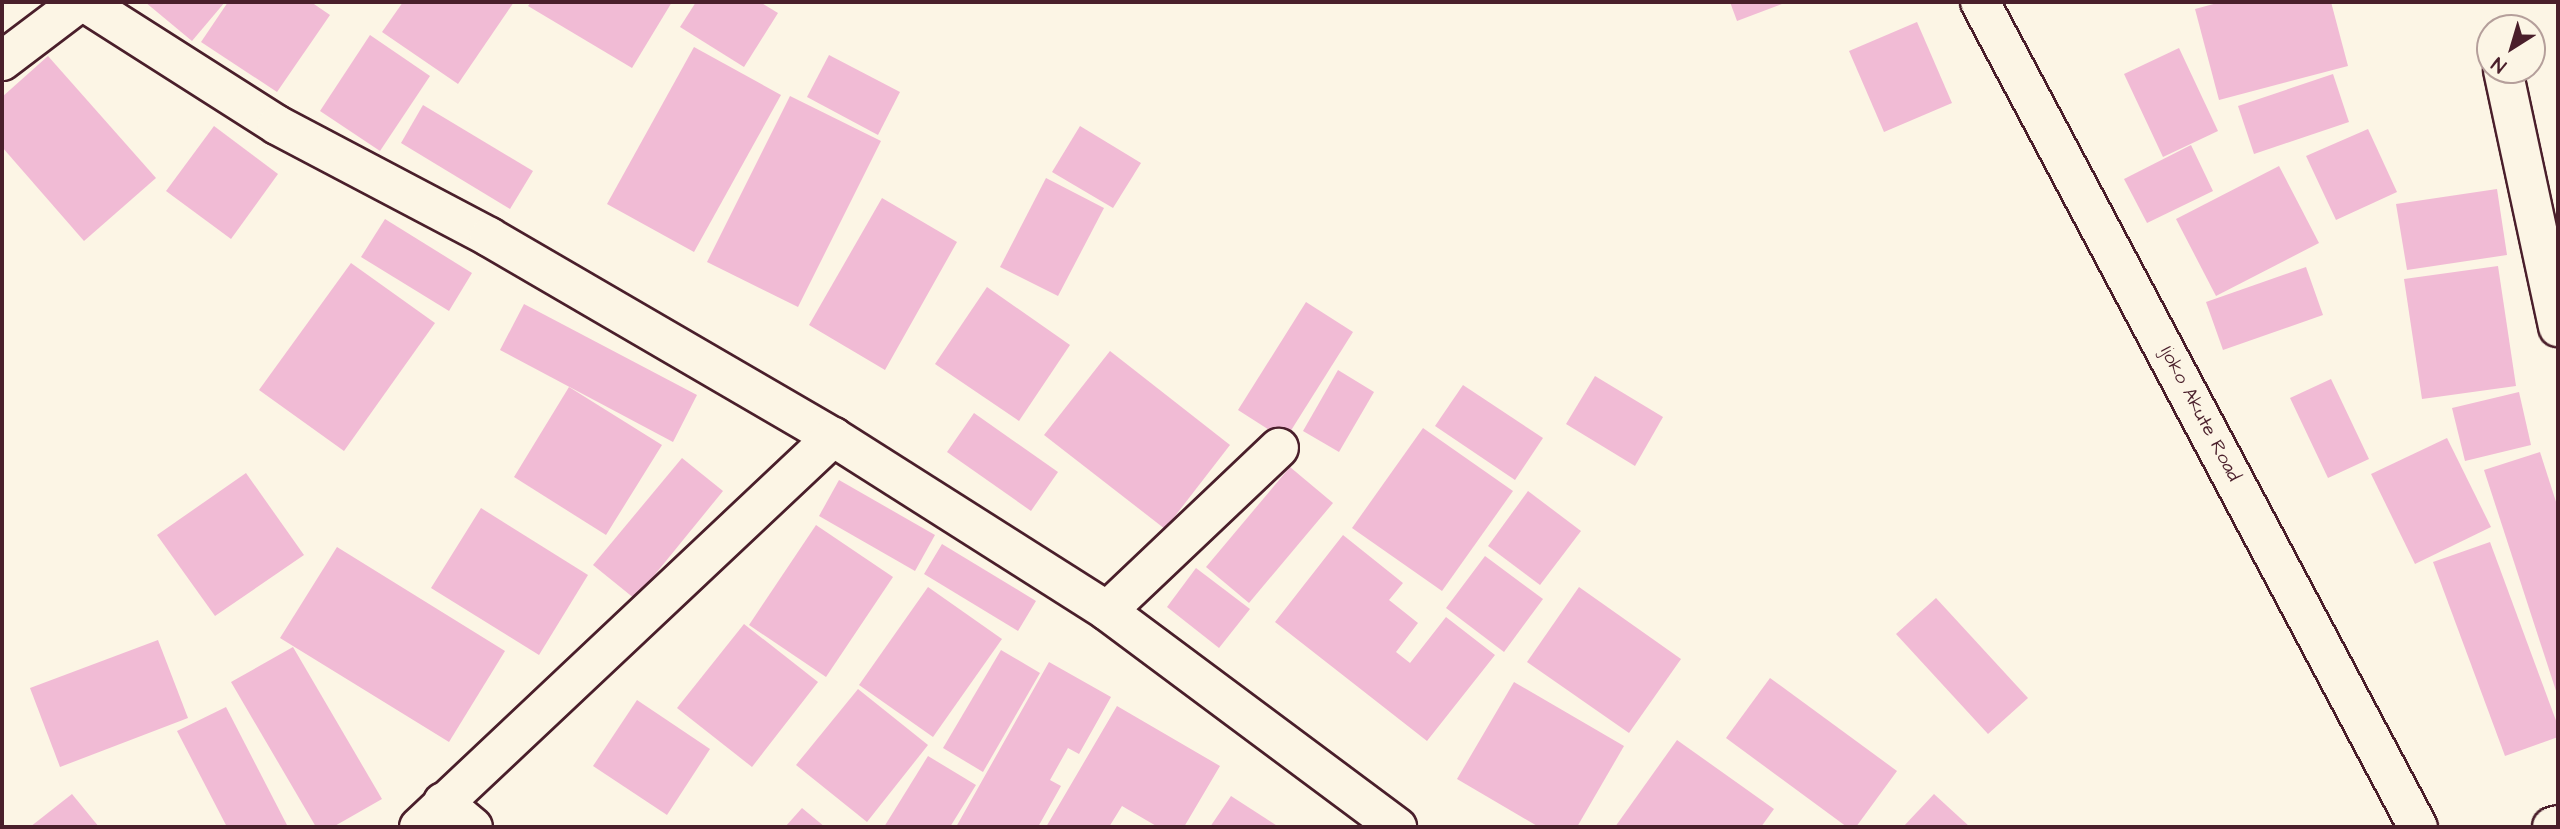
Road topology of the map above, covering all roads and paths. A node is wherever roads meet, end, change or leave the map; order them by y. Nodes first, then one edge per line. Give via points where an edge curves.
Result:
1 (82, 2) edge
2 (1980, 2) edge
3 (2, 61) edge
4 (2506, 84) edge
5 (2558, 327) edge
6 (833, 436) junction
7 (1279, 449) dead end
8 (1107, 611) junction
9 (431, 815) edge
10 (2558, 825) edge
11 (473, 827) edge
12 (1397, 827) edge
13 (2418, 827) edge
14 (2552, 827) edge

1 - 3 street
1 - 6 street via 277,125 489,237
2 - 13 street, Ijoko Akute Road
4 - 5 street
6 - 8 street
6 - 9 street
7 - 8 street
8 - 12 street
9 - 11 street
10 - 14 street

